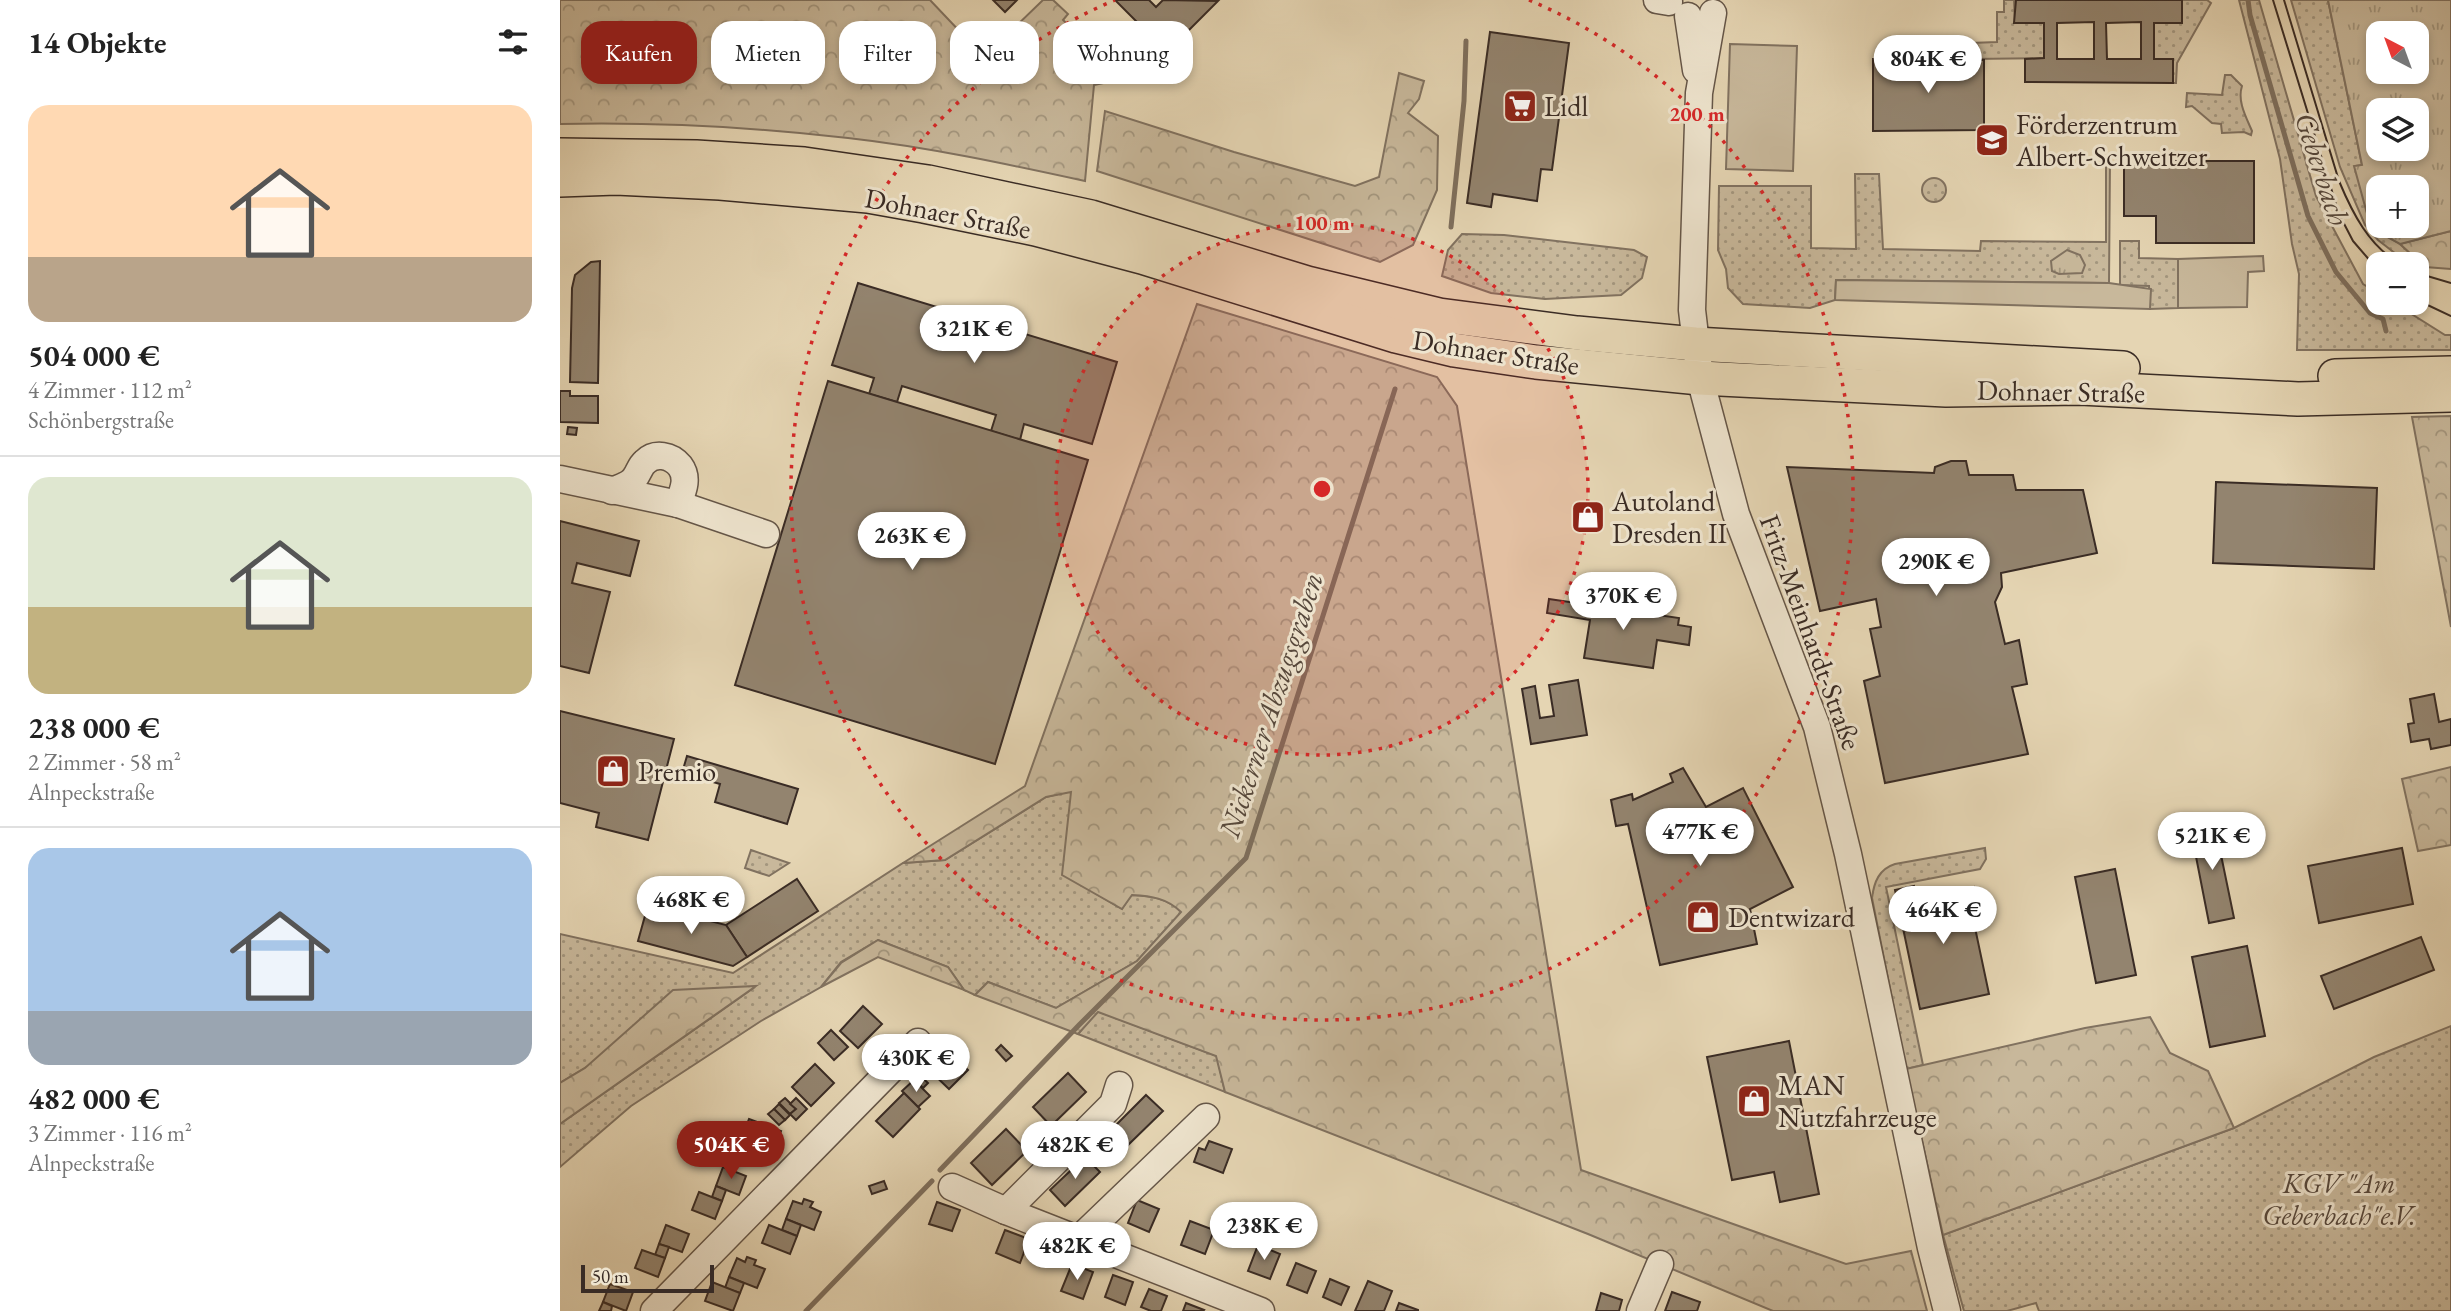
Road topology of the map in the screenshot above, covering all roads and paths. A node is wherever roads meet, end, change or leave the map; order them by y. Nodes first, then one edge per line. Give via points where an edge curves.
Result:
1 (1687, 5) edge
2 (560, 155) edge
3 (560, 180) edge
4 (1695, 344) junction
5 (2451, 373) edge
6 (1700, 378) junction
7 (2451, 395) edge
8 (560, 479) edge
9 (612, 491) junction
10 (678, 504) junction
11 (766, 534) dead end
12 (918, 1042) dead end
13 (1118, 1085) dead end
14 (1206, 1117) dead end
15 (952, 1187) dead end
16 (1006, 1211) junction
17 (1079, 1240) junction
18 (1660, 1264) dead end
19 (654, 1311) edge
20 (1261, 1311) edge
21 (1640, 1311) edge
22 (1947, 1311) edge

1 - 4 street, Fritz-Meinhardt-Straße via 1699,93 1692,299
2 - 4 main road, Dohnaer Straße via 804,164 928,182 1091,217 1307,283 1439,315
3 - 6 main road, Dohnaer Straße via 720,183 868,196 1036,229 1454,350
4 - 5 main road, Dohnaer Straße via 2284,378
4 - 6 street, Fritz-Meinhardt-Straße
6 - 7 main road, Dohnaer Straße via 2298,399
6 - 22 street, Fritz-Meinhardt-Straße via 1735,514 1817,727
8 - 9 street
9 - 10 street
9 - 10 street via 633,481 644,463 667,456 684,471
10 - 11 street
12 - 19 street
13 - 16 street via 1113,1104
14 - 17 street
15 - 16 street
16 - 17 street
17 - 20 street
18 - 21 street

